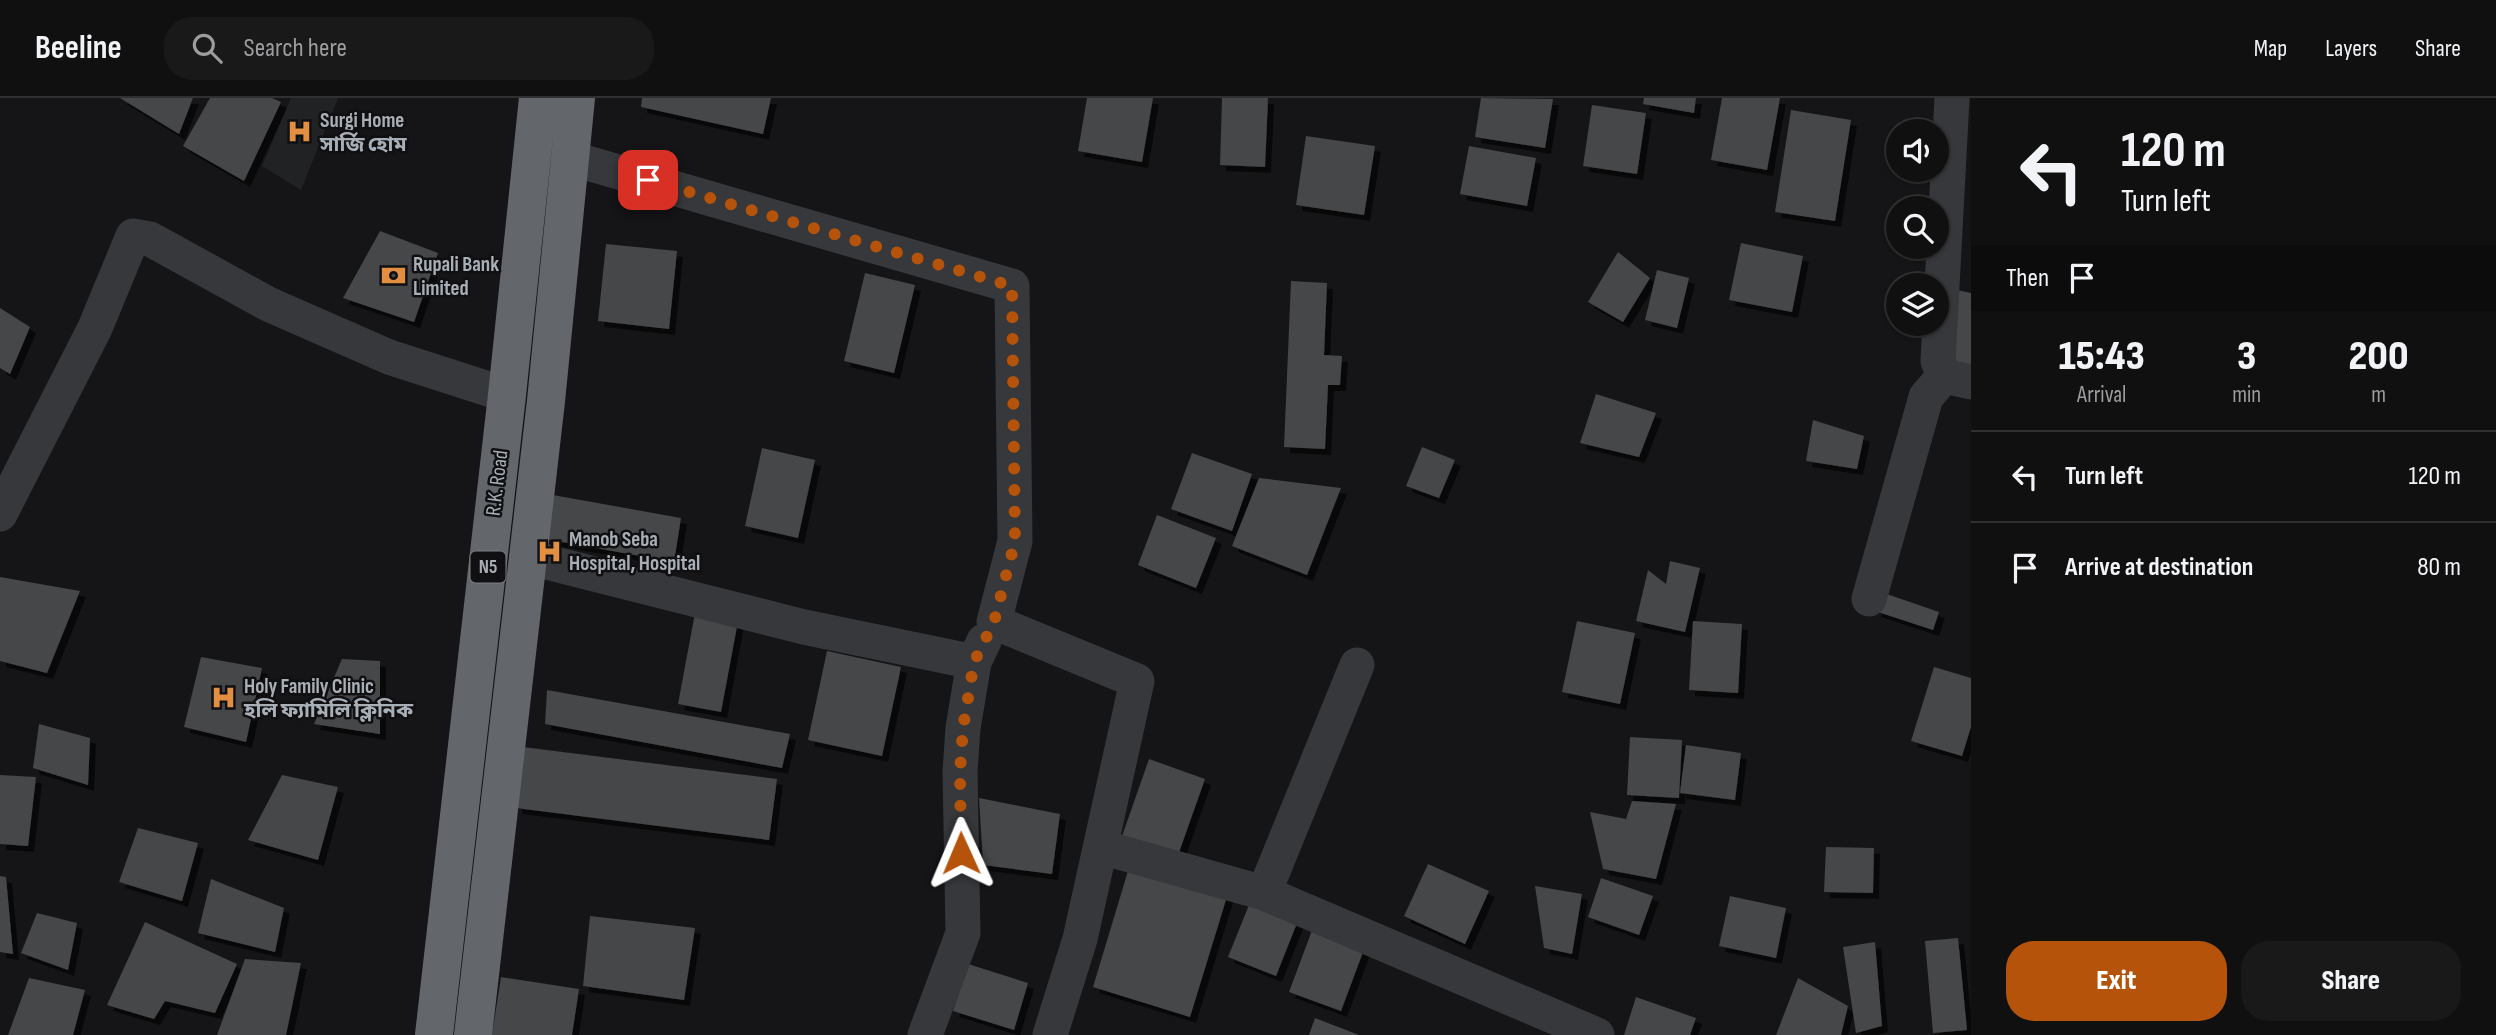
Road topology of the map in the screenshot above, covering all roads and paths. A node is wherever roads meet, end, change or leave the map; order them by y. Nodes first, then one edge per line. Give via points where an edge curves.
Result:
1 (538, 98) edge
2 (576, 98) edge
3 (1952, 99) edge
4 (570, 158) junction
5 (1957, 379) edge
6 (507, 395) junction
7 (0, 514) edge
8 (527, 557) junction
9 (1869, 599) dead end
10 (994, 622) junction
11 (974, 662) junction
12 (1357, 665) dead end
13 (1101, 847) junction
14 (1264, 893) junction
15 (434, 1035) edge
16 (473, 1035) edge
17 (925, 1035) edge
18 (1050, 1035) edge
19 (1597, 1035) edge

1 - 6 highway, R.K. Road / N5
2 - 4 highway, R.K. Road / N5
3 - 5 street via 1938,361
4 - 8 highway, R.K. Road / N5
4 - 10 street via 1012,286 1015,541
5 - 9 street via 1926,397
6 - 7 street via 388,357 268,304 150,239 133,236 95,328
6 - 15 highway, R.K. Road / N5
8 - 11 street via 804,627
8 - 16 highway, R.K. Road / N5
10 - 11 street
10 - 13 street via 1137,681
11 - 17 street via 960,772 963,933
12 - 14 street
13 - 14 street
13 - 18 street via 1080,939
14 - 19 street

